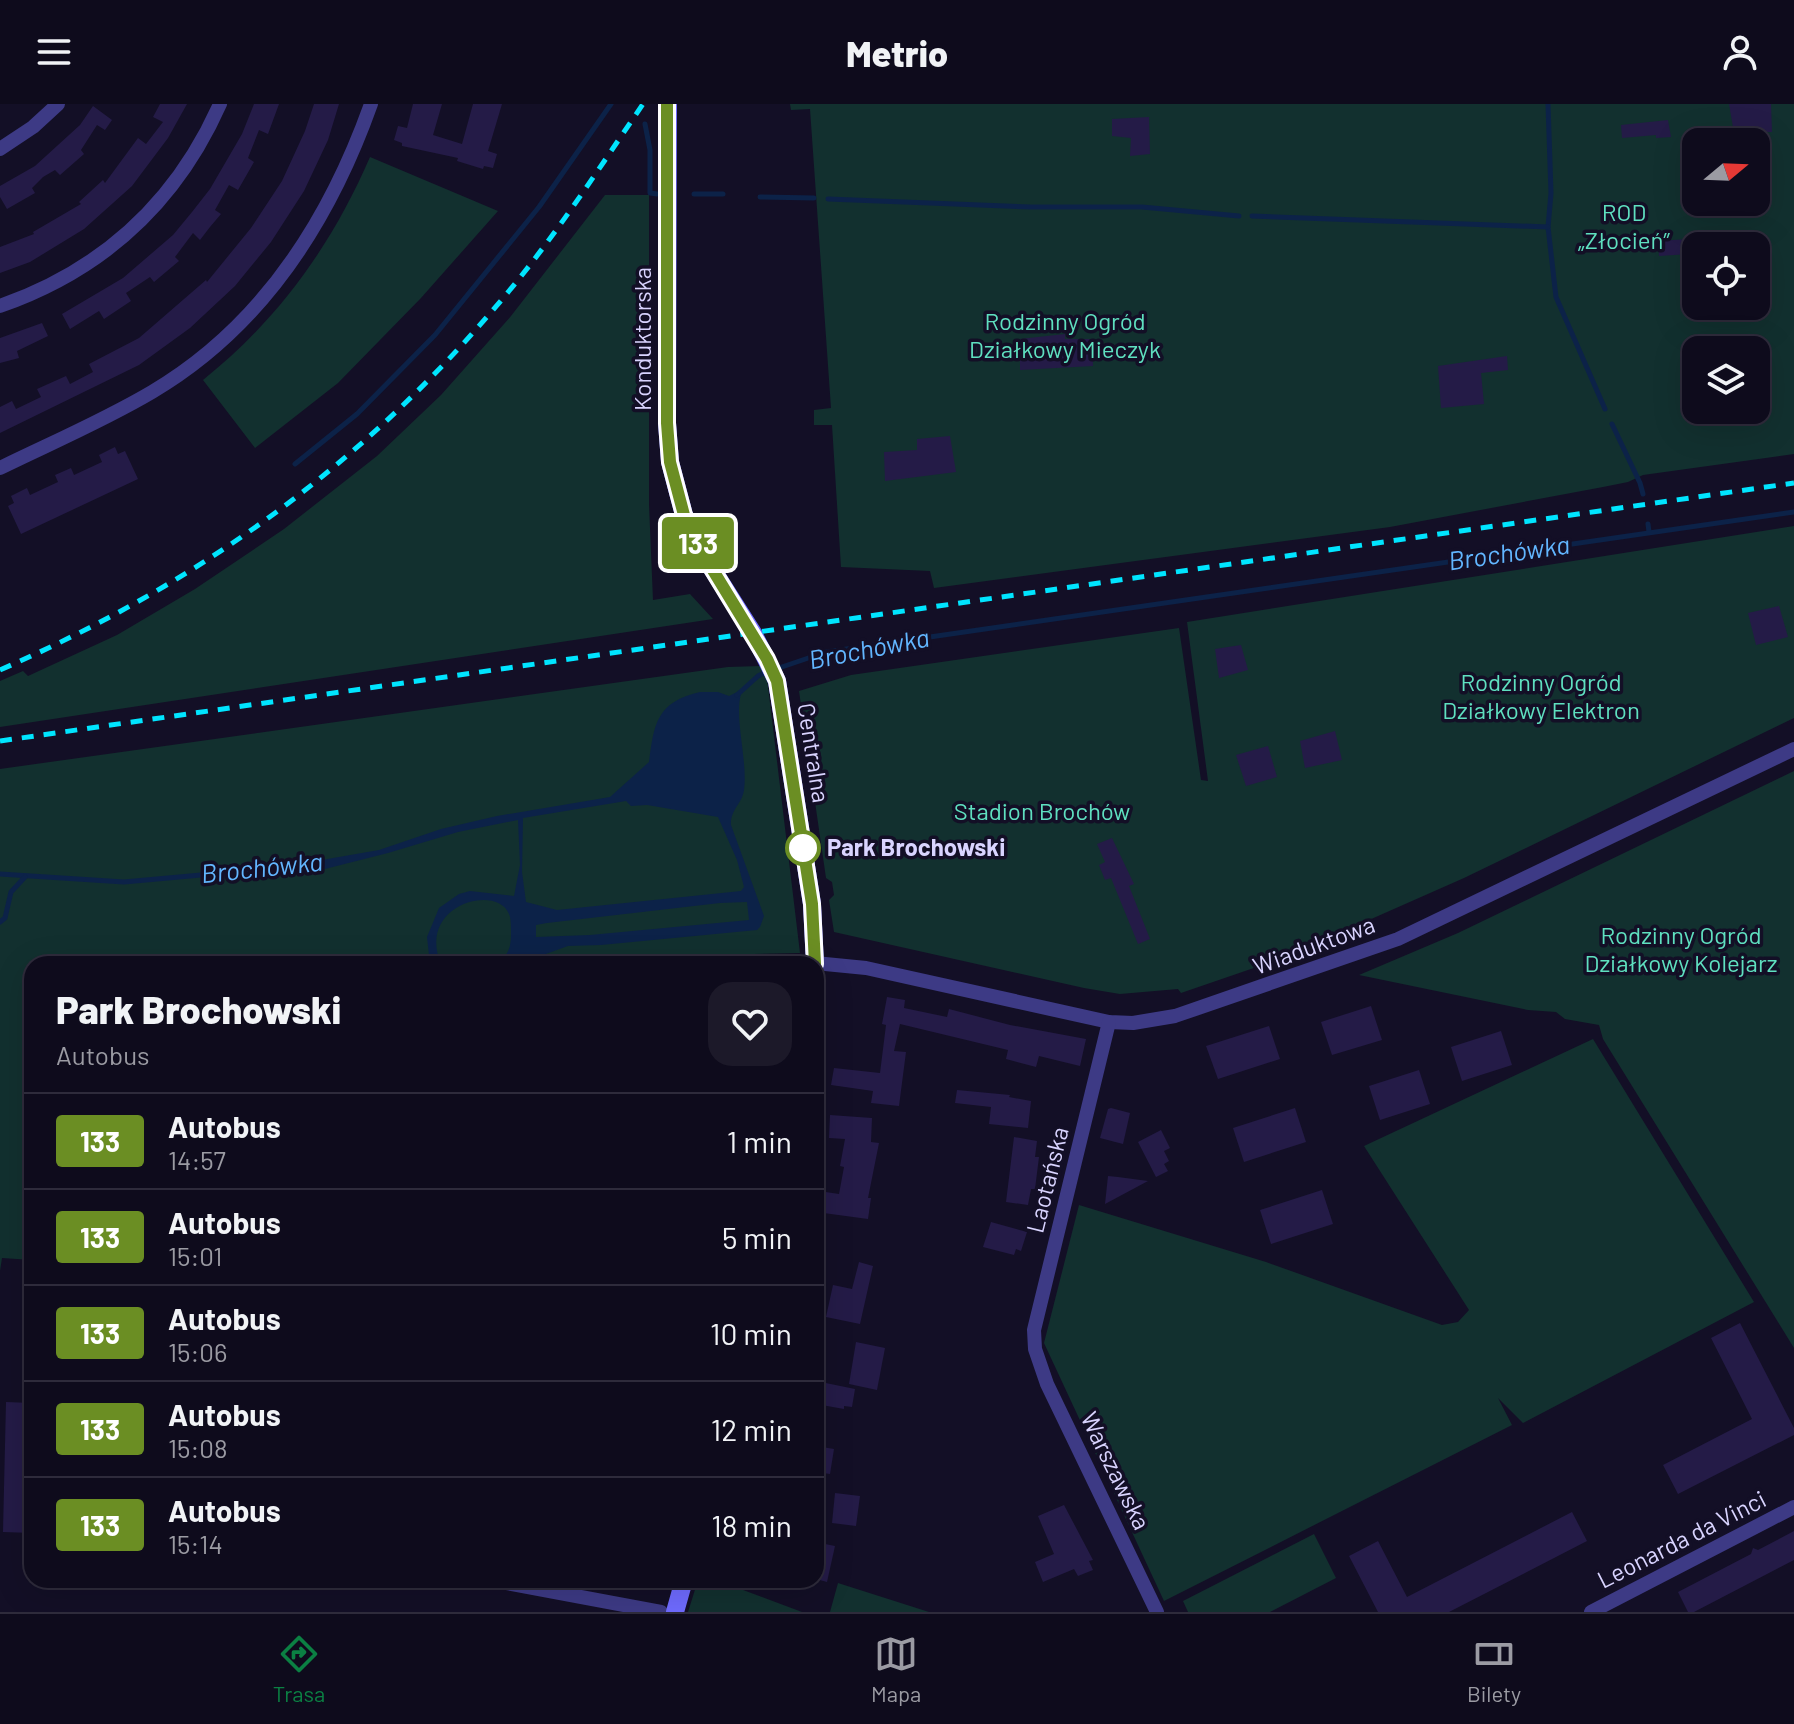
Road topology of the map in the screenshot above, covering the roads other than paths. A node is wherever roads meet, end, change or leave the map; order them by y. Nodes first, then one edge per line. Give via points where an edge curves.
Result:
1 (58, 104) edge
2 (220, 104) edge
3 (371, 104) edge
4 (668, 104) edge
5 (0, 149) edge
6 (0, 306) edge
7 (0, 468) edge
8 (764, 653) joint
9 (1794, 749) edge
10 (815, 956) edge
11 (824, 964) edge
12 (1109, 1022) junction
13 (1035, 1349) joint
14 (1794, 1507) edge
15 (533, 1588) edge
16 (682, 1588) edge
17 (661, 1612) edge
18 (675, 1612) edge
19 (1157, 1612) edge
20 (1591, 1612) edge

1 - 5 street
2 - 6 street via 196,153 143,220 78,270
3 - 7 street via 345,172 311,235 270,292 228,336 155,390
4 - 8 street, Konduktorska via 670,462 693,535
8 - 10 street, Centralna via 777,681 812,904
9 - 12 street, Wiaduktowa via 1398,939 1175,1016
11 - 12 street, Wiaduktowa via 866,968
12 - 13 street, Laotańska via 1034,1330
13 - 19 street, Warszawska
14 - 20 street, Leonarda da Vinci
15 - 17 street
16 - 18 street

